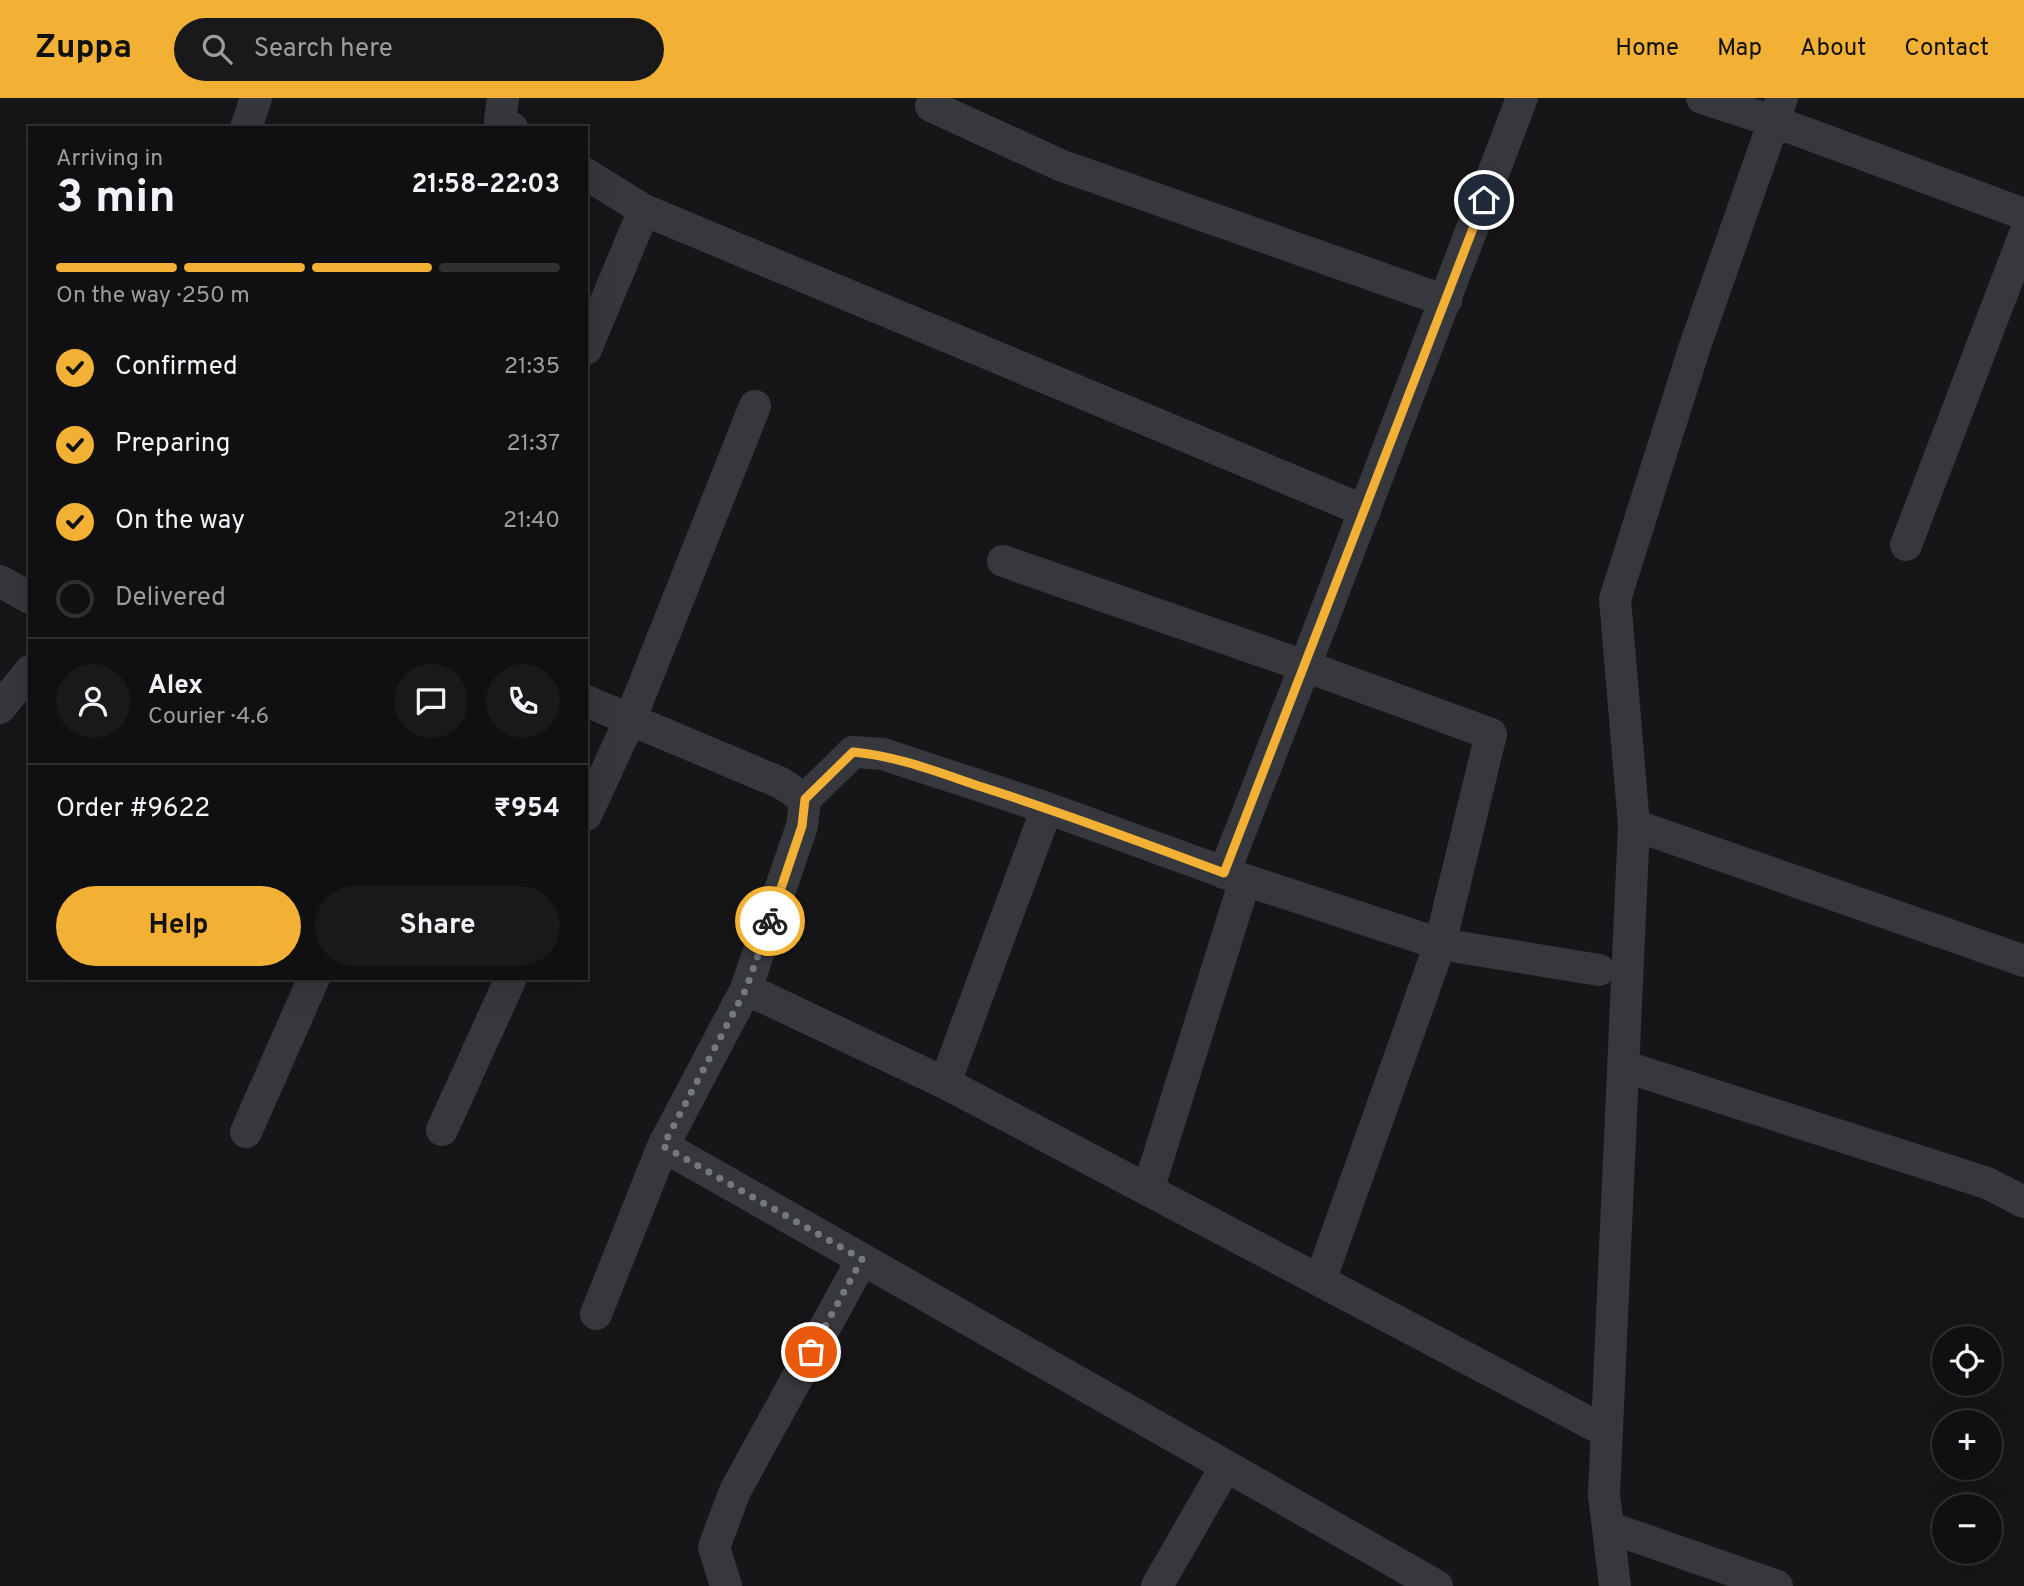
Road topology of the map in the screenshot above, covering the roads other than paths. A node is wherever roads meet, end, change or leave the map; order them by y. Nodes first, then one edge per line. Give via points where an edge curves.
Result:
1 (256, 98) edge
2 (503, 98) edge
3 (1522, 98) edge
4 (1702, 98) edge
5 (931, 106) dead end
6 (1777, 110) edge
7 (247, 126) edge
8 (509, 126) edge
9 (588, 175) edge
10 (644, 210) junction
11 (2024, 214) edge
12 (2024, 236) edge
13 (1446, 301) junction
14 (588, 344) edge
15 (755, 406) dead end
16 (1365, 511) junction
17 (1906, 545) dead end
18 (1003, 561) dead end
19 (0, 581) edge
20 (28, 597) edge
21 (1305, 666) junction
22 (28, 673) edge
23 (588, 702) edge
24 (0, 708) edge
25 (630, 720) junction
26 (805, 799) junction
27 (1046, 808) junction
28 (588, 811) edge
29 (1634, 825) junction
30 (1235, 876) junction
31 (1440, 944) junction
32 (2024, 961) edge
33 (1599, 970) dead end
34 (313, 980) edge
35 (510, 980) edge
36 (746, 989) junction
37 (1623, 1066) junction
38 (945, 1083) junction
39 (442, 1130) dead end
40 (246, 1132) dead end
41 (663, 1146) junction
42 (1147, 1190) junction
43 (2024, 1202) edge
44 (862, 1259) junction
45 (1320, 1281) junction
46 (596, 1314) dead end
47 (1607, 1432) junction
48 (1226, 1466) junction
49 (1608, 1527) junction
50 (726, 1586) edge
51 (1157, 1586) edge
52 (1437, 1586) edge
53 (1615, 1586) edge
54 (1777, 1586) edge

1 - 7 street
2 - 8 street via 499,120
3 - 13 street
4 - 6 street
5 - 13 street via 1060,164
6 - 11 street
6 - 29 street via 1695,346 1615,599
9 - 10 street
10 - 14 street
10 - 16 street
12 - 17 street
13 - 16 street
15 - 25 street
16 - 21 street
18 - 21 street
19 - 20 street
21 - 30 street
21 - 31 street via 1491,734
22 - 24 street
23 - 25 street
25 - 26 street via 781,783
25 - 28 street
26 - 27 street via 853,752 883,754
26 - 36 street via 802,826
27 - 30 street
27 - 38 street
29 - 32 street
29 - 37 street
30 - 31 street
30 - 42 street
31 - 33 street
31 - 45 street
34 - 40 street
35 - 39 street
36 - 38 street
36 - 41 street
37 - 43 street via 1987,1183
37 - 47 street
38 - 42 street
41 - 44 street
41 - 46 street
42 - 45 street
44 - 48 street
44 - 50 street via 735,1491 714,1546
45 - 47 street
47 - 49 street via 1604,1495
48 - 51 street
48 - 52 street
49 - 53 street
49 - 54 street

